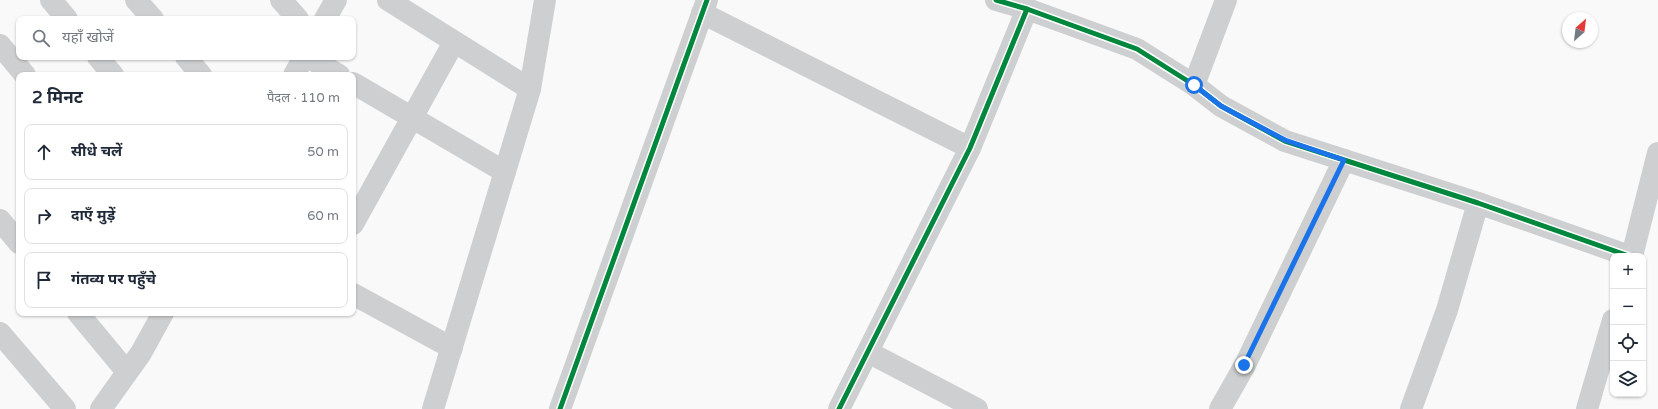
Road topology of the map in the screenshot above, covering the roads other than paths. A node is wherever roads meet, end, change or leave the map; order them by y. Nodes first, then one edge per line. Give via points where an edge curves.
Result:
1 (51, 0) edge
2 (136, 0) edge
3 (281, 0) edge
4 (336, 0) edge
5 (388, 0) edge
6 (545, 0) edge
7 (996, 0) edge
8 (1226, 0) edge
9 (705, 6) edge
10 (1027, 9) junction
11 (64, 16) edge
12 (150, 16) edge
13 (295, 16) edge
14 (327, 16) edge
15 (454, 42) junction
16 (0, 45) edge
17 (100, 60) edge
18 (188, 60) edge
19 (302, 60) edge
20 (313, 60) edge
21 (22, 72) edge
22 (110, 72) edge
23 (198, 72) edge
24 (296, 72) edge
25 (334, 72) edge
26 (356, 85) edge
27 (1194, 85) junction
28 (530, 89) junction
29 (412, 118) junction
30 (970, 148) junction
31 (1658, 153) edge
32 (1344, 160) junction
33 (505, 172) junction
34 (1478, 203) junction
35 (356, 219) edge
36 (0, 220) edge
37 (16, 239) edge
38 (1621, 253) edge
39 (1631, 253) edge
40 (356, 296) edge
41 (80, 316) edge
42 (161, 316) edge
43 (1611, 325) edge
44 (0, 333) edge
45 (452, 348) junction
46 (868, 352) junction
47 (127, 372) junction
48 (64, 409) edge
49 (101, 409) edge
50 (433, 409) edge
51 (560, 409) edge
52 (839, 409) edge
53 (977, 409) edge
54 (1220, 409) edge
55 (1411, 409) edge
56 (1586, 409) edge

1 - 11 street
2 - 12 street
3 - 13 street
4 - 14 street
5 - 15 street
6 - 28 street
7 - 10 street
8 - 27 street
9 - 30 street
9 - 51 street
10 - 27 street via 1137,49
10 - 30 street
15 - 28 street
15 - 29 street
16 - 21 street
17 - 22 street
18 - 23 street
19 - 24 street
20 - 25 street
26 - 29 street
27 - 32 street via 1221,106 1285,140
28 - 33 street
29 - 33 street
29 - 35 street
30 - 46 street
31 - 39 street
32 - 34 street
32 - 54 street via 1248,358
33 - 45 street
34 - 38 street
34 - 55 street via 1447,310
36 - 37 street
40 - 45 street
41 - 47 street
42 - 47 street
43 - 56 street
44 - 48 street
45 - 50 street
46 - 52 street
46 - 53 street
47 - 49 street

